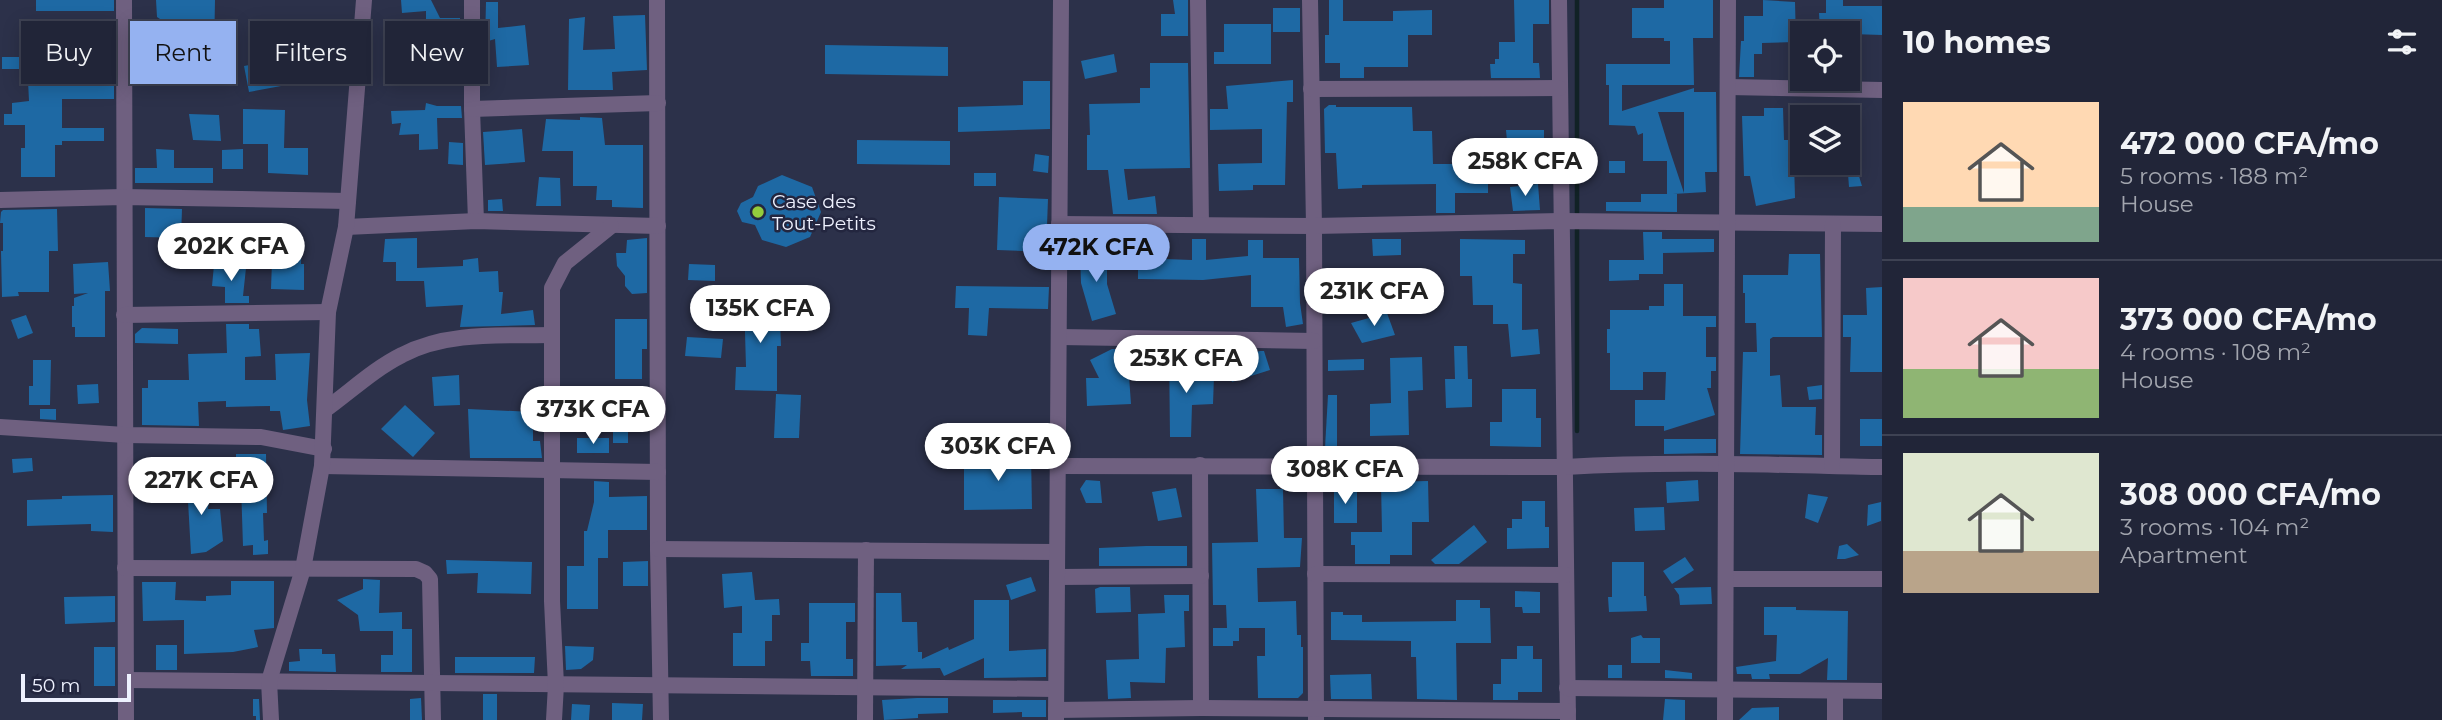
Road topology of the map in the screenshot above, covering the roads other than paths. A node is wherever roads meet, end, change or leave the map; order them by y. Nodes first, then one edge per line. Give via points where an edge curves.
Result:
1 (124, 0) edge
2 (364, 0) edge
3 (472, 0) edge
4 (657, 0) edge
5 (1061, 0) edge
6 (1198, 0) edge
7 (1310, 0) edge
8 (1559, 0) edge
9 (1728, 0) edge
10 (1728, 87) junction
11 (1559, 88) junction
12 (1311, 89) junction
13 (1882, 90) edge
14 (657, 103) junction
15 (472, 109) junction
16 (123, 197) junction
17 (0, 200) edge
18 (348, 201) junction
19 (476, 221) junction
20 (1560, 221) junction
21 (1727, 222) junction
22 (1059, 224) junction
23 (1201, 224) junction
24 (1833, 224) junction
25 (1882, 224) edge
26 (611, 226) junction
27 (658, 226) junction
28 (1314, 226) junction
29 (346, 227) junction
30 (328, 312) junction
31 (124, 315) junction
32 (552, 335) junction
33 (1059, 337) junction
34 (1314, 341) junction
35 (326, 410) junction
36 (0, 427) edge
37 (125, 435) junction
38 (323, 458) junction
39 (1727, 464) junction
40 (1315, 465) junction
41 (1058, 466) junction
42 (1200, 466) junction
43 (1832, 466) junction
44 (1564, 467) junction
45 (1882, 467) edge
46 (553, 471) junction
47 (659, 472) junction
48 (659, 549) junction
49 (866, 550) junction
50 (1057, 552) junction
51 (125, 568) junction
52 (303, 569) junction
53 (1315, 574) junction
54 (1566, 575) junction
55 (1201, 576) junction
56 (1057, 577) junction
57 (1726, 579) junction
58 (1882, 579) edge
59 (126, 680) junction
60 (270, 681) junction
61 (433, 682) junction
62 (556, 685) junction
63 (662, 685) junction
64 (865, 687) junction
65 (1567, 688) junction
66 (1056, 689) junction
67 (1726, 689) junction
68 (1835, 691) junction
69 (1882, 691) edge
70 (1201, 708) junction
71 (1056, 715) edge
72 (1316, 715) edge
73 (1422, 715) edge
74 (1568, 716) edge
75 (126, 720) edge
76 (271, 720) edge
77 (433, 720) edge
78 (554, 720) edge
79 (662, 720) edge
80 (865, 720) edge
81 (1726, 720) edge
82 (1835, 720) edge

1 - 16 street
2 - 18 street
3 - 15 street
4 - 14 street
5 - 22 street
6 - 23 street
7 - 12 street
8 - 11 street
9 - 10 street
10 - 13 street
10 - 21 street
11 - 12 street
11 - 20 street
12 - 28 street
14 - 15 street
14 - 27 street
15 - 19 street
16 - 17 street
16 - 18 street
16 - 31 street
18 - 29 street
19 - 26 street
19 - 29 street
20 - 21 street
20 - 28 street
20 - 44 street
21 - 24 street
21 - 39 street
22 - 23 street
22 - 33 street
23 - 28 street
24 - 25 street
24 - 43 street
26 - 27 street
26 - 32 street via 575,253 561,271 552,288
27 - 47 street
28 - 34 street
29 - 30 street
30 - 31 street
30 - 35 street
31 - 37 street
32 - 35 street via 457,338 426,345 386,364
32 - 46 street
33 - 34 street
33 - 41 street
34 - 40 street
35 - 38 street
36 - 37 street
37 - 38 street via 261,437
37 - 51 street
38 - 46 street
38 - 52 street
39 - 43 street
39 - 44 street
39 - 57 street
40 - 42 street
40 - 44 street
40 - 53 street
41 - 42 street
41 - 50 street
42 - 55 street
43 - 45 street
44 - 54 street
46 - 47 street
46 - 62 street
47 - 48 street
48 - 49 street
48 - 63 street
49 - 50 street
49 - 64 street
50 - 56 street
51 - 52 street
51 - 59 street
52 - 60 street
52 - 61 street via 416,569 425,573 430,579
53 - 54 street
53 - 72 street
54 - 65 street
55 - 56 street
55 - 70 street
56 - 66 street
57 - 58 street
57 - 67 street
59 - 60 street
59 - 75 street
60 - 61 street
60 - 76 street
61 - 62 street
61 - 77 street
62 - 63 street
62 - 78 street
63 - 64 street
63 - 79 street
64 - 66 street
64 - 80 street
65 - 67 street
65 - 74 street
66 - 71 street
67 - 68 street
67 - 81 street
68 - 69 street
68 - 82 street
70 - 71 street
70 - 72 street
72 - 73 street
73 - 74 street

